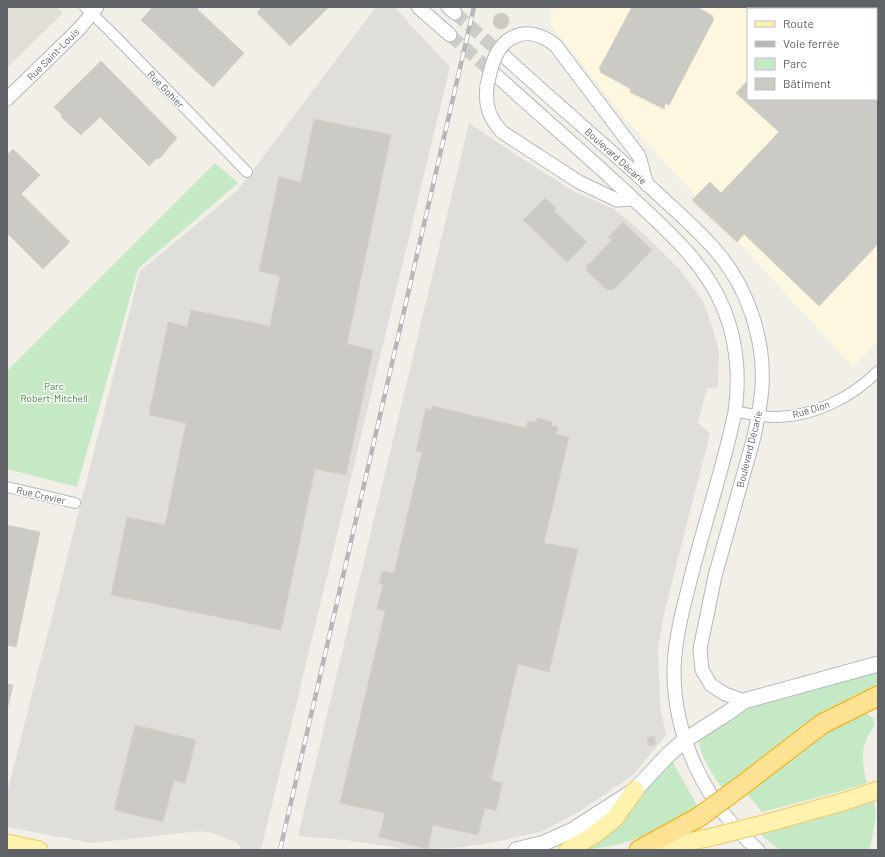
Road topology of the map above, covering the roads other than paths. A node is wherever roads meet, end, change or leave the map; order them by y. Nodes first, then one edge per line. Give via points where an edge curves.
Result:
1 (418, 7) edge
2 (91, 9) edge
3 (450, 35) tunnel mouth
4 (504, 56) tunnel mouth
5 (497, 76) tunnel mouth
6 (7, 99) edge
7 (247, 172) dead end
8 (647, 185) junction
9 (633, 199) junction
10 (878, 371) edge
11 (735, 412) junction
12 (758, 415) junction
13 (7, 487) edge
14 (75, 503) dead end
15 (878, 664) edge
16 (878, 696) edge
17 (744, 701) junction
18 (685, 740) junction
19 (635, 790) junction
20 (878, 790) edge
21 (7, 843) edge
22 (39, 850) edge
23 (516, 850) edge
24 (568, 850) edge
25 (640, 850) edge
26 (647, 850) edge
27 (758, 850) edge

1 - 3 street
2 - 6 street, Rue Saint-Louis via 80,28
2 - 7 street, Rue Gohier
4 - 8 street, Boulevard Décarie
5 - 9 street, Boulevard Décarie
8 - 9 street, bridge via 639,156 556,46 543,37 530,34 518,35 507,41 498,50 490,70 486,97 490,116 502,132 567,175 617,200
8 - 12 street, Boulevard Décarie via 716,251 744,295 757,332 761,356 762,387
9 - 11 street, Boulevard Décarie via 684,250 706,277 720,300 734,344 738,384
10 - 12 street, Rue Dion via 855,390 824,406 777,418
11 - 12 street, Rue Dion
11 - 18 street, Boulevard Décarie via 694,564 678,637 674,669 675,689
12 - 17 street, Boulevard Décarie via 715,576 700,649 702,670 710,685
13 - 14 street, Rue Crevier
15 - 17 main road
16 - 25 highway, bridge via 822,724 740,788 698,817
17 - 18 main road
18 - 19 main road via 668,754
18 - 27 street, Boulevard Décarie via 697,771 714,801 736,829
19 - 23 main road via 573,830 544,843
19 - 24 main road via 614,819 594,835
20 - 26 main road, bridge via 767,823
21 - 22 main road

